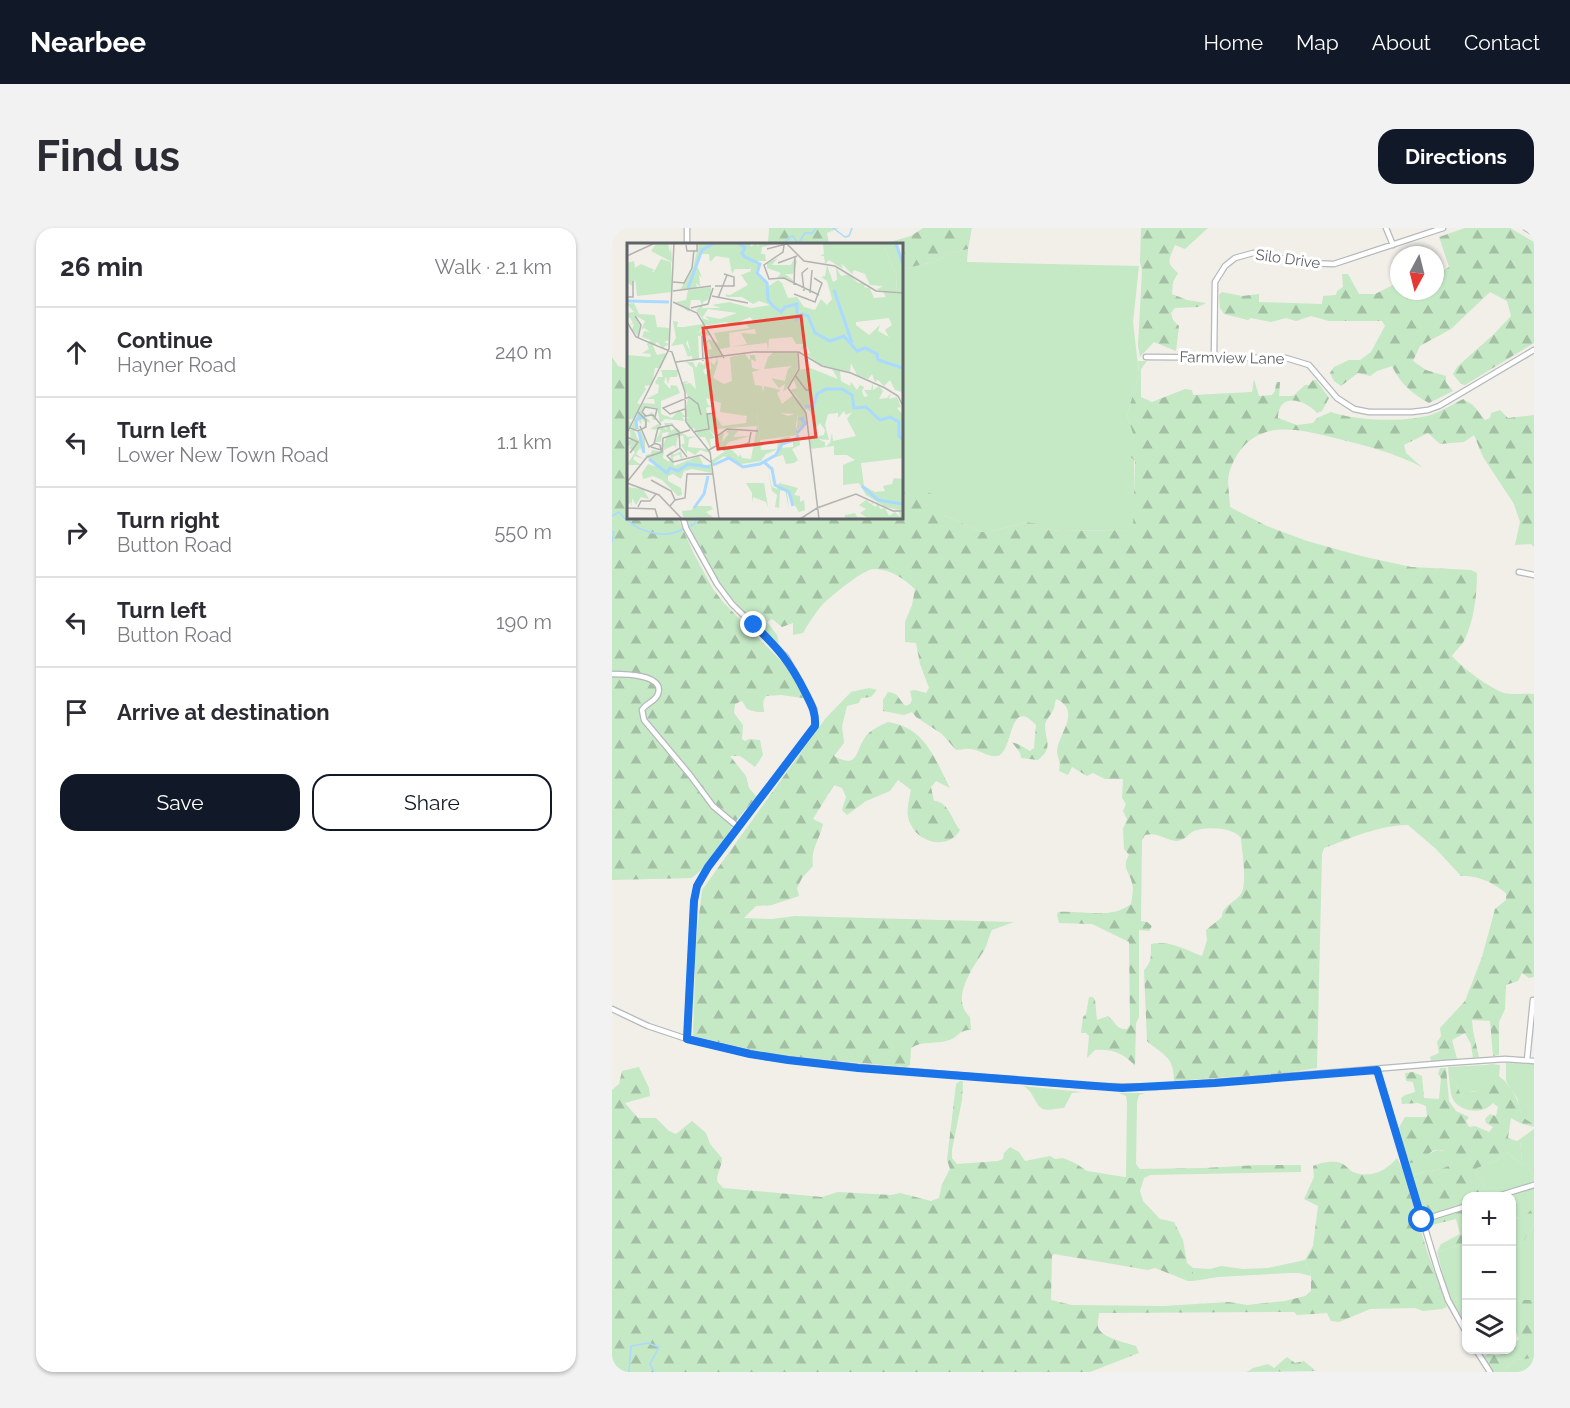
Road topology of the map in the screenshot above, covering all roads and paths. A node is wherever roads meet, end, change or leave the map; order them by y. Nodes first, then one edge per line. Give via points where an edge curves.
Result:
1 (1386, 228) edge
2 (1443, 228) edge
3 (1526, 228) edge
4 (1534, 233) edge
5 (1393, 245) junction
6 (1534, 350) edge
7 (1146, 357) dead end
8 (1214, 357) junction
9 (683, 519) edge
10 (1519, 572) dead end
11 (1534, 575) edge
12 (612, 674) edge
13 (738, 827) junction
14 (1533, 1000) edge
15 (612, 1009) edge
16 (687, 1039) junction
17 (1527, 1060) junction
18 (1534, 1061) edge
19 (1377, 1070) junction
20 (1534, 1185) edge
21 (1513, 1192) edge
22 (1462, 1208) edge
23 (1422, 1220) junction
24 (1462, 1325) edge
25 (1479, 1354) edge
26 (1490, 1372) edge

1 - 5 street
2 - 5 street, Silo Drive
3 - 4 street
5 - 8 street, Silo Drive via 1325,264 1253,253 1235,258 1215,282
6 - 8 street, Farmview Lane via 1439,406 1412,412 1354,409 1337,398 1309,364 1295,359
7 - 8 street, Farmview Lane
9 - 13 street via 717,584 786,657 816,718 815,726
10 - 11 street
12 - 13 street via 654,681 659,692 644,706 644,720 713,806
13 - 16 street via 697,886
14 - 17 street
15 - 16 street
16 - 19 street via 788,1060 1090,1086 1156,1087
17 - 18 street
17 - 19 street
19 - 23 street
20 - 21 street
22 - 23 street
23 - 24 street via 1448,1300
25 - 26 street

